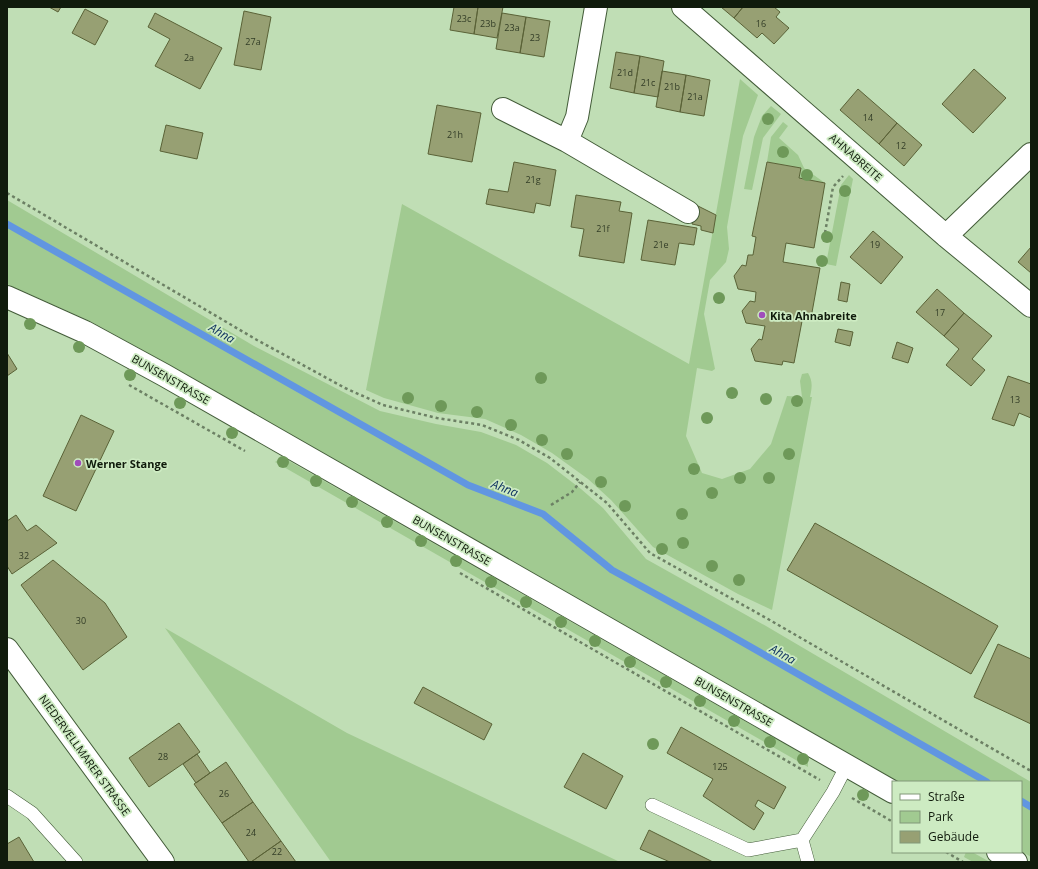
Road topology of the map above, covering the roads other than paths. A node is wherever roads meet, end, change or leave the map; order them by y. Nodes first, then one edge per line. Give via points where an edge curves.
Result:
1 (596, 7) edge
2 (683, 7) edge
3 (503, 109) dead end
4 (567, 142) junction
5 (1031, 154) edge
6 (688, 212) dead end
7 (946, 236) junction
8 (7, 297) edge
9 (1031, 306) edge
10 (7, 649) edge
11 (847, 766) junction
12 (892, 791) edge
13 (7, 796) edge
14 (652, 805) dead end
15 (802, 840) junction
16 (1000, 853) edge
17 (76, 862) edge
18 (163, 862) edge
19 (808, 862) edge
20 (1016, 862) edge

1 - 4 street via 577,117
2 - 7 street, AHNABREITE
3 - 4 street
4 - 6 street
5 - 7 street
7 - 9 street, AHNABREITE
8 - 11 street, BUNSENSTRASSE via 85,332 164,375
10 - 18 street, NIEDERVELLMARER STRASSE
11 - 12 street, BUNSENSTRASSE
11 - 15 lane
13 - 17 lane via 32,813
14 - 15 lane via 748,850
15 - 19 lane
16 - 20 street

